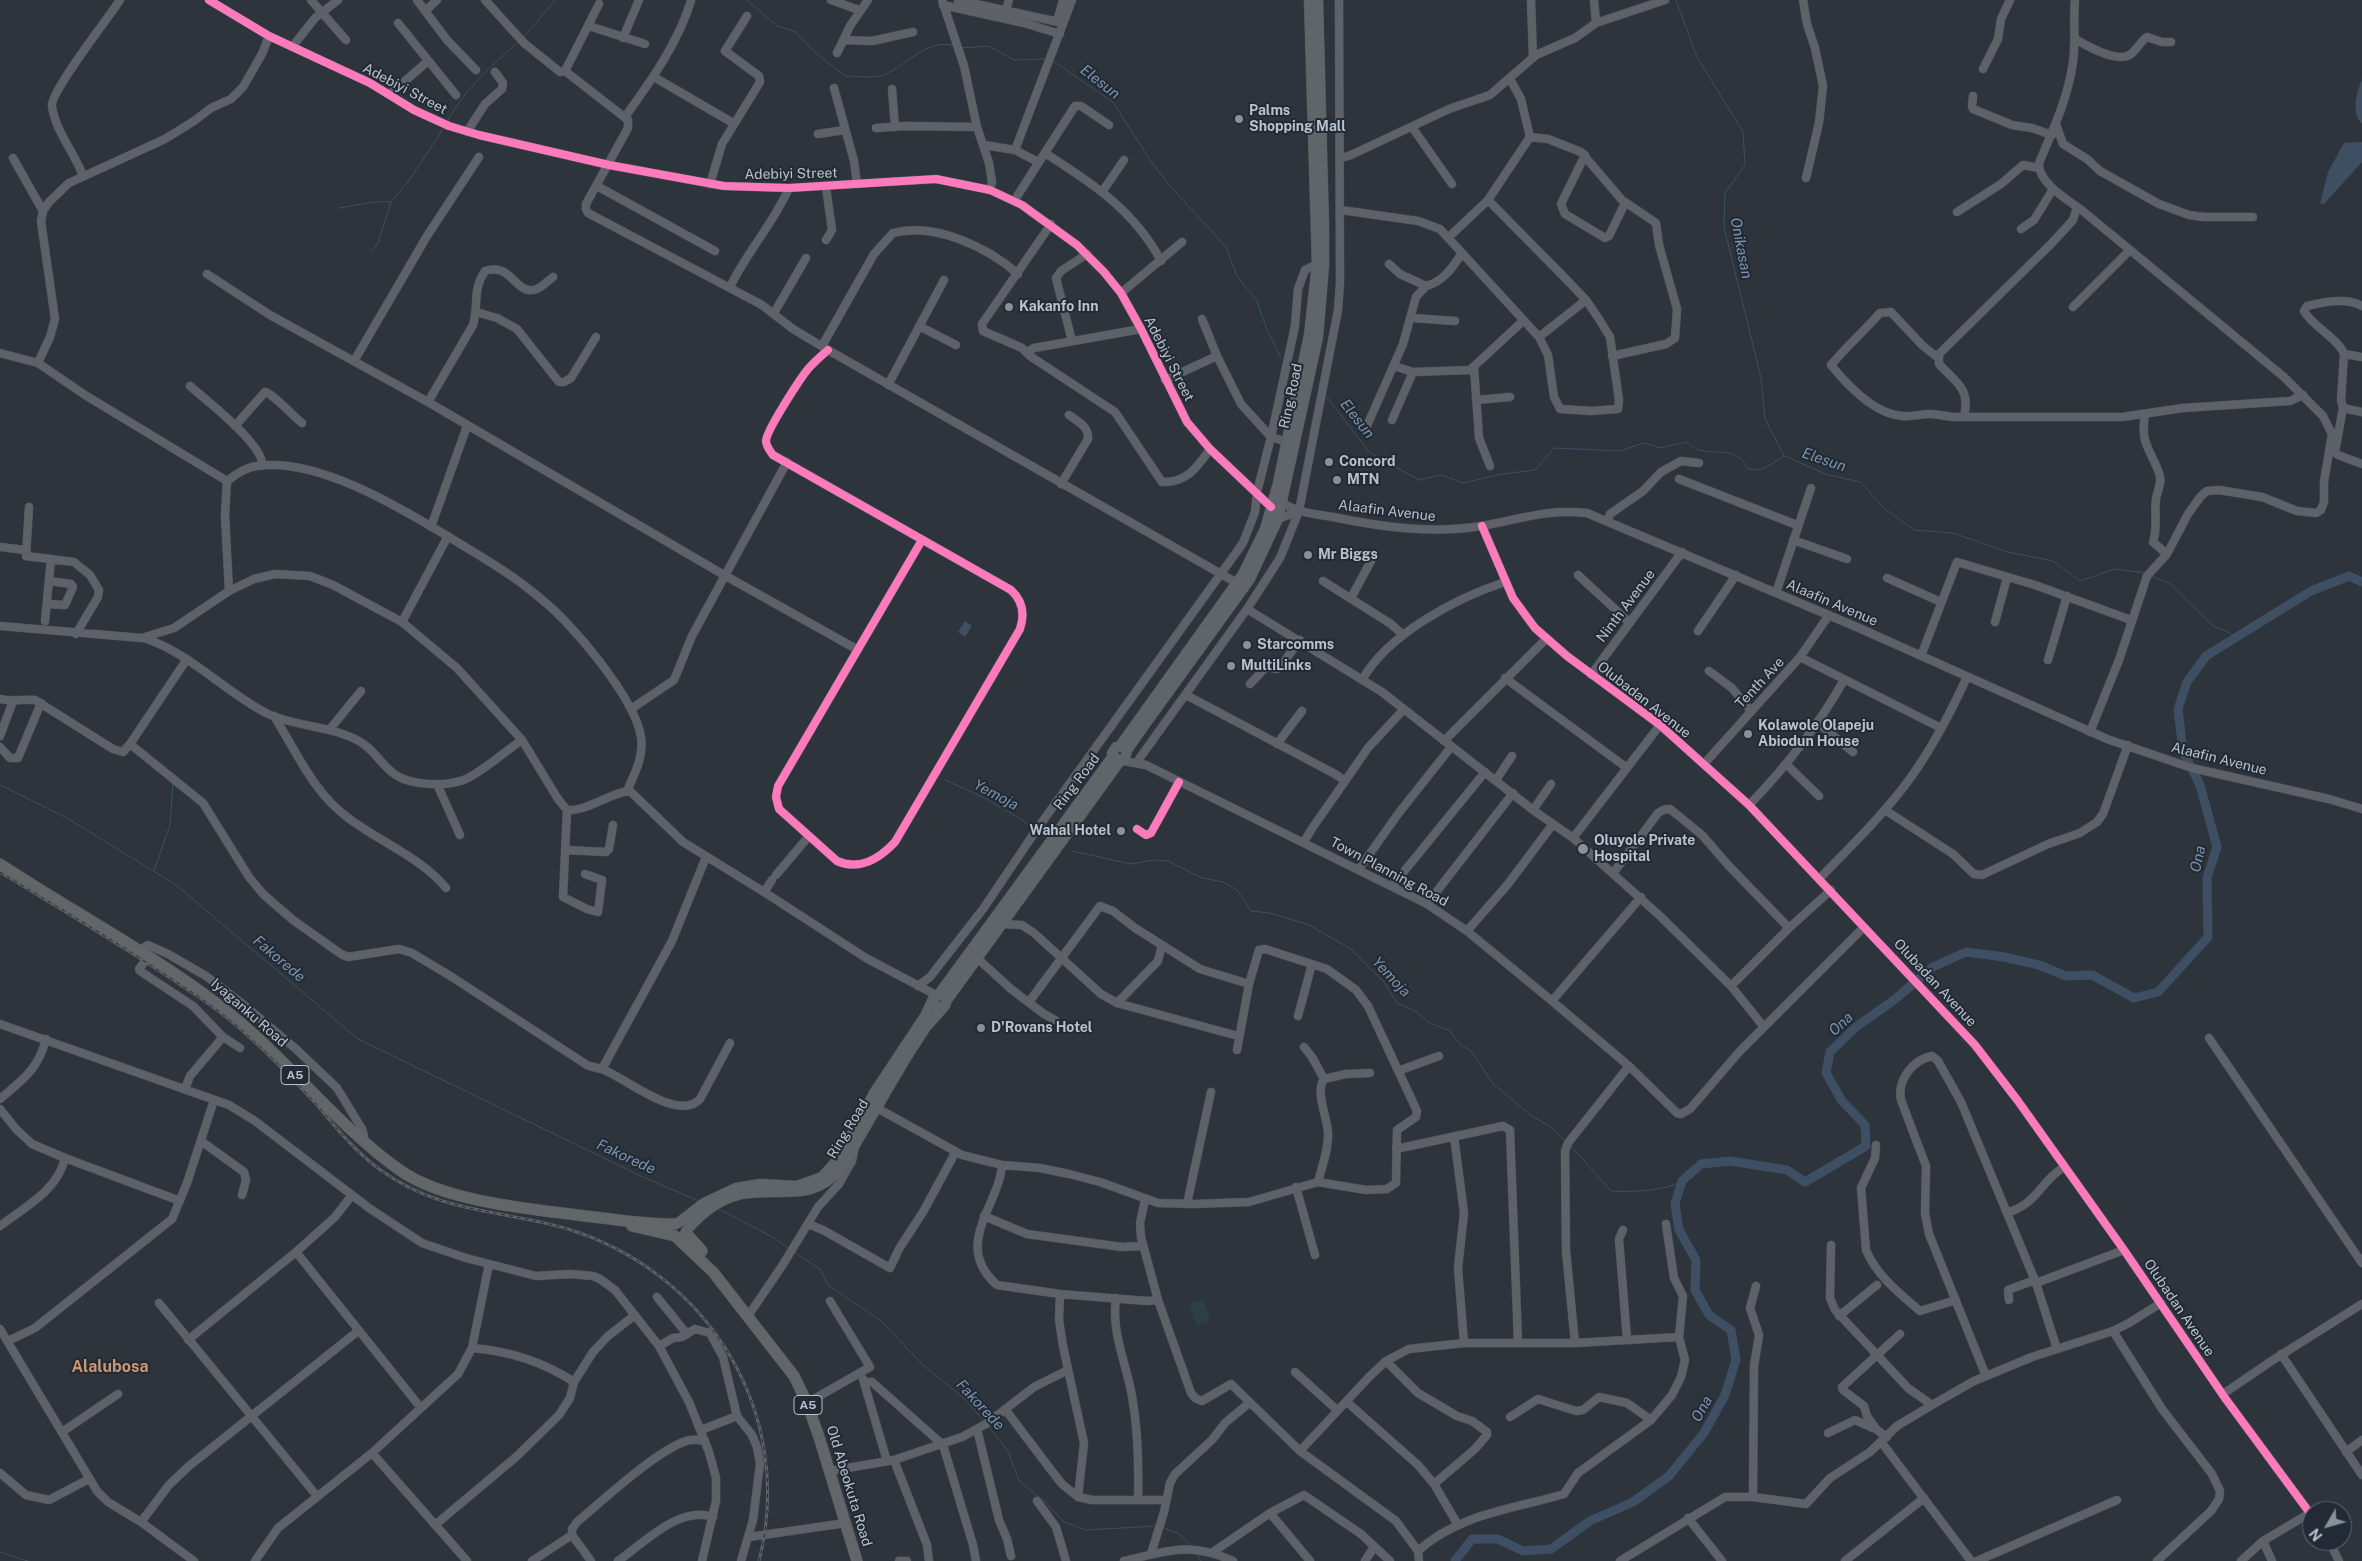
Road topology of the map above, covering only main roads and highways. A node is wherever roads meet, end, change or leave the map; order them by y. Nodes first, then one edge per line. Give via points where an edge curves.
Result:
1 (1309, 0) edge
2 (1318, 0) edge
3 (1276, 502) junction
4 (1122, 754) junction
5 (0, 864) edge
6 (939, 1000) junction
7 (680, 1231) junction
8 (855, 1560) edge

1 - 3 main road, Ring Road via 1316,264 1310,335
2 - 3 main road, Ring Road via 1324,265 1318,337
3 - 4 main road, Ring Road via 1237,583
3 - 4 main road, Ring Road via 1278,519 1250,579
4 - 6 main road, Ring Road
4 - 6 main road, Ring Road via 977,958
5 - 7 highway, Iyaganku Road / A5 via 190,983 236,1019 362,1139 403,1173 444,1192 533,1209 614,1219 637,1228
6 - 7 main road, Ring Road via 874,1093 839,1158 822,1177 797,1186 760,1184 736,1188 704,1203
6 - 7 main road, Ring Road via 835,1176 820,1186 793,1192 749,1193 725,1200
7 - 8 highway, Old Abeokuta Road / A5 via 794,1376 807,1403 830,1471

